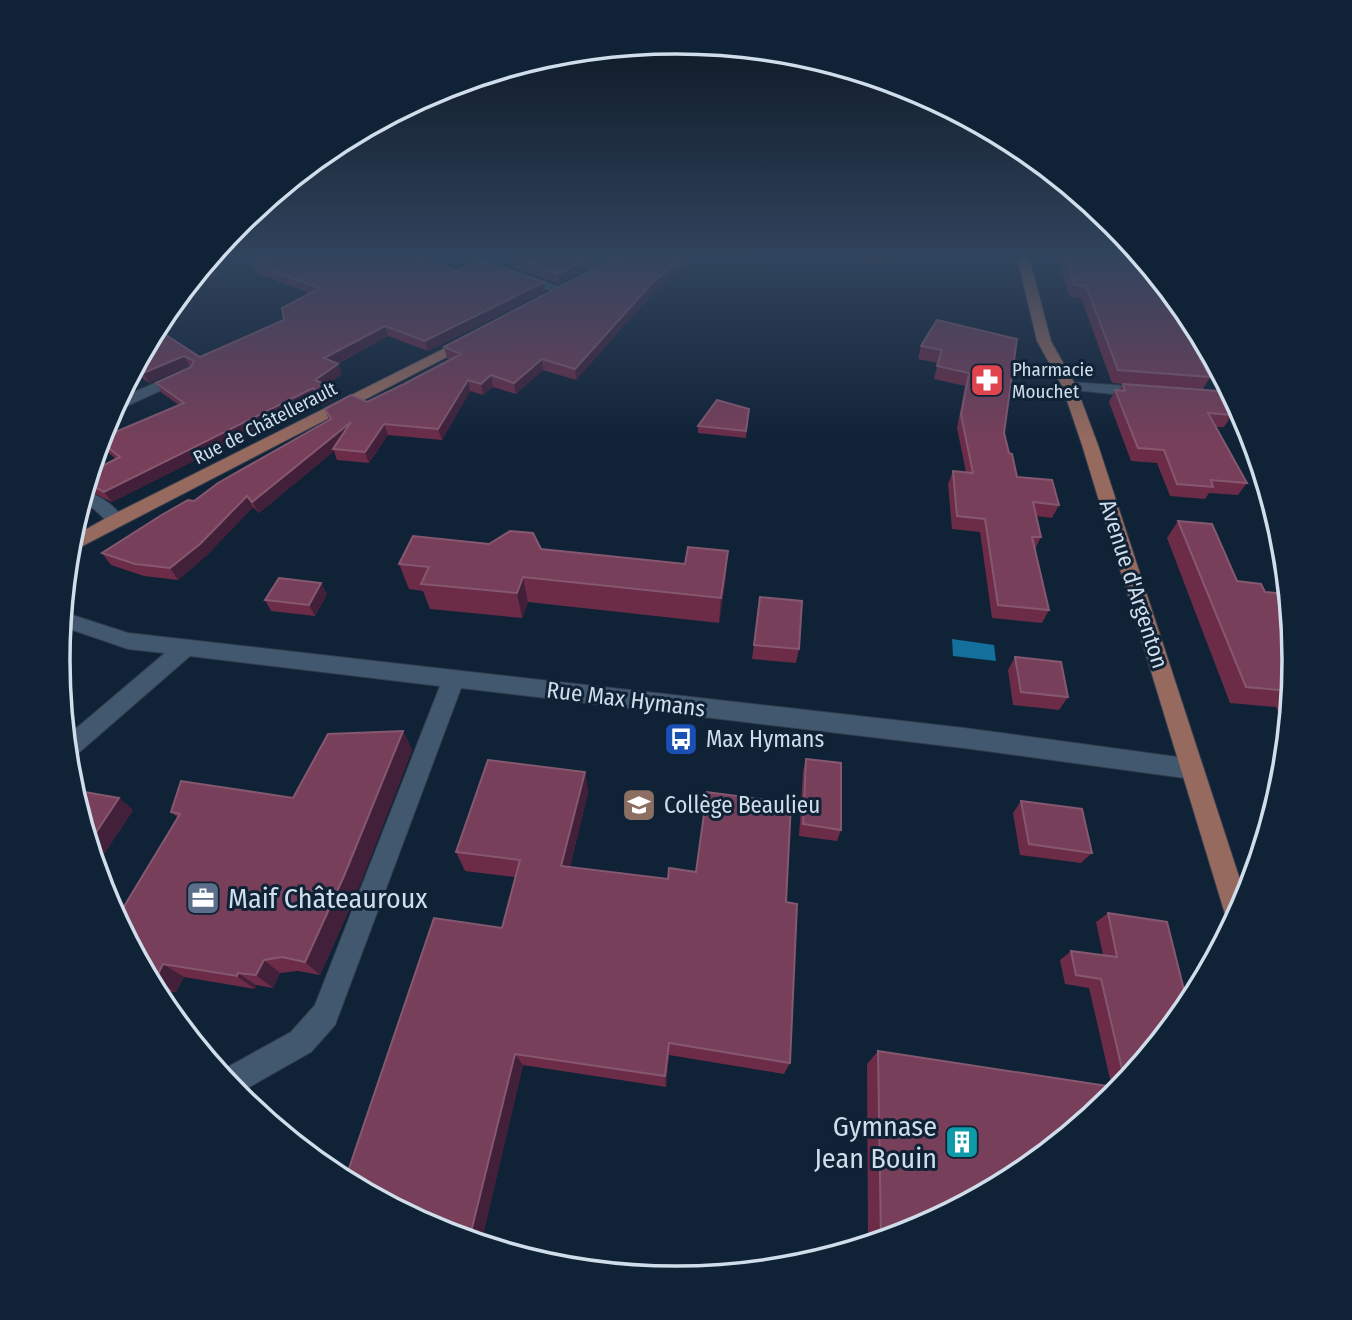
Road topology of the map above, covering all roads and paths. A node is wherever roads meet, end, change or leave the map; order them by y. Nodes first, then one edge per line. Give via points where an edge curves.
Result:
1 (1038, 319) edge
2 (484, 333) edge
3 (190, 372) edge
4 (1069, 386) junction
5 (1155, 393) edge
6 (1181, 395) edge
7 (129, 399) edge
8 (1222, 399) edge
9 (92, 501) edge
10 (116, 520) junction
11 (83, 539) edge
12 (72, 622) edge
13 (187, 647) junction
14 (453, 678) junction
15 (75, 742) edge
16 (1192, 769) junction
17 (1233, 898) edge
18 (239, 1078) edge

1 - 4 main road, Avenue d'Argenton via 1044,341
2 - 10 main road, Rue de Châtellerault
3 - 7 street
4 - 5 street
4 - 16 main road, Avenue d'Argenton
6 - 8 street
9 - 10 street
10 - 11 main road, Rue de Châtellerault
12 - 13 street, Rue Max Hymans via 128,641
13 - 14 street, Rue Max Hymans
13 - 15 street
14 - 16 street, Rue Max Hymans
14 - 18 street via 326,1015 301,1042
16 - 17 main road, Avenue d'Argenton

